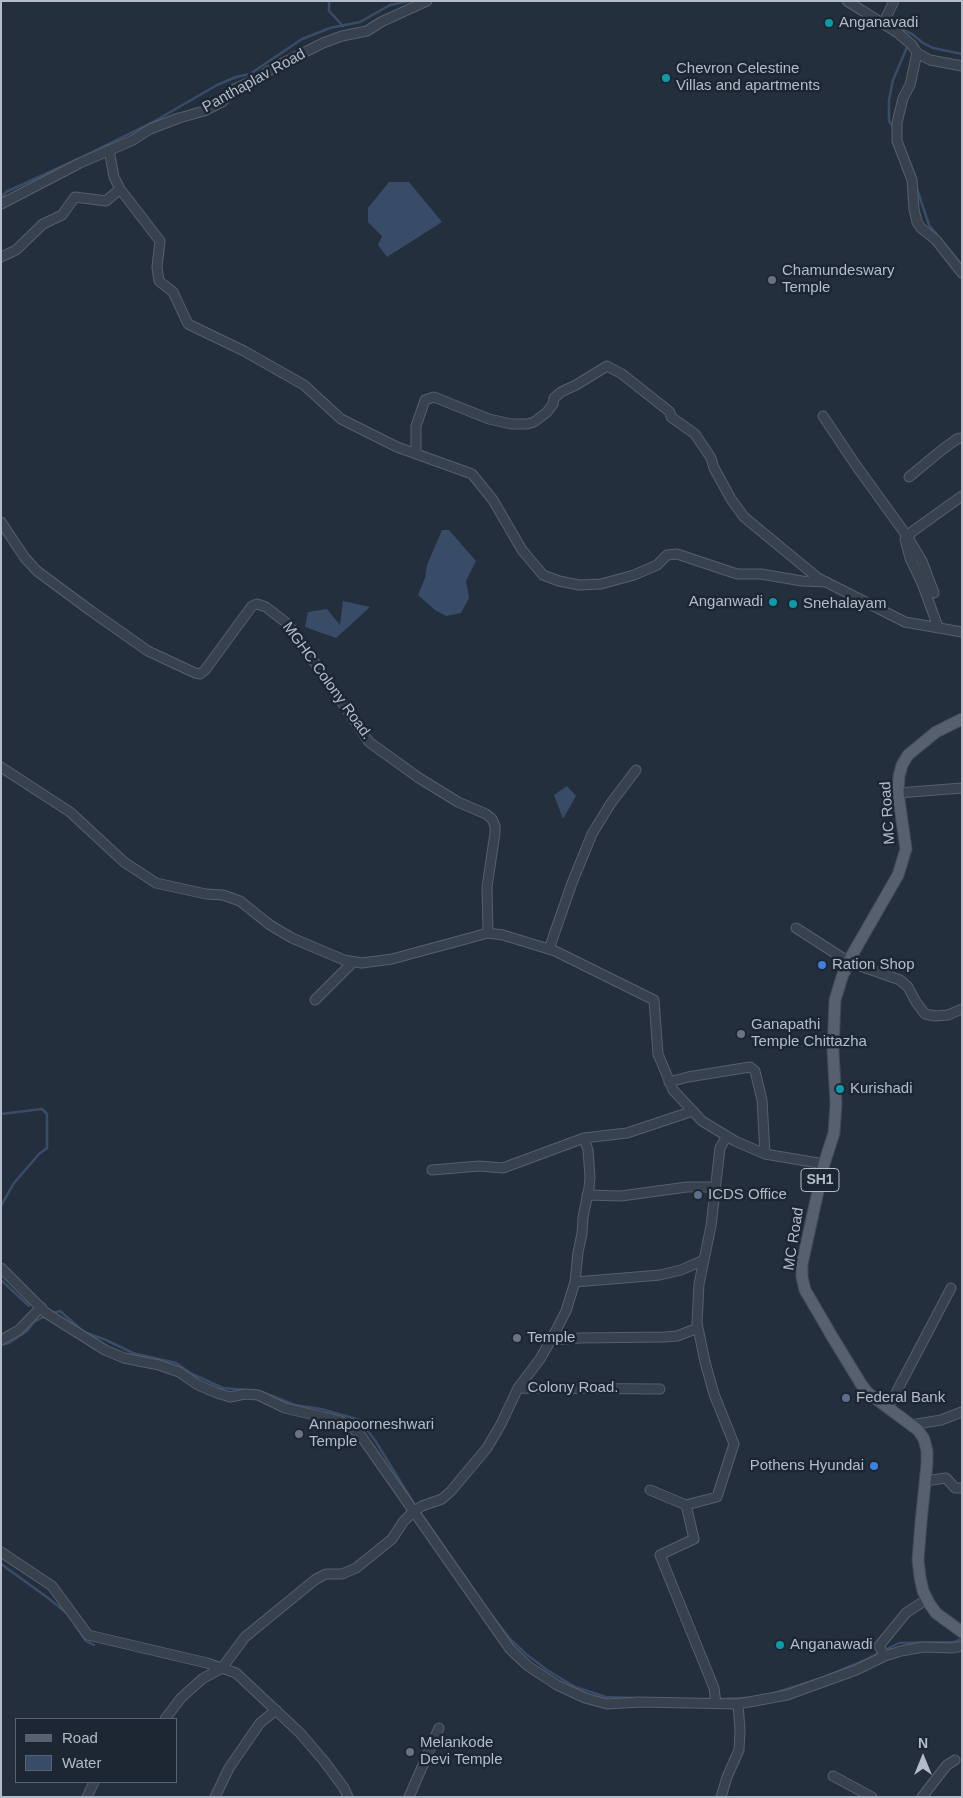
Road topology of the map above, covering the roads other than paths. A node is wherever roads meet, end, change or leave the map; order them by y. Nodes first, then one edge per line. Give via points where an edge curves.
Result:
1 (427, 1) edge
2 (847, 1) edge
3 (894, 1) edge
4 (885, 20) junction
5 (918, 53) junction
6 (962, 66) edge
7 (109, 150) junction
8 (120, 189) junction
9 (1, 204) edge
10 (1, 257) edge
11 (962, 273) edge
12 (823, 416) dead end
13 (962, 438) edge
14 (416, 453) junction
15 (909, 477) dead end
16 (962, 496) edge
17 (1, 522) edge
18 (907, 536) junction
19 (827, 582) junction
20 (934, 593) dead end
21 (938, 628) junction
22 (962, 632) edge
23 (962, 719) edge
24 (1, 767) edge
25 (636, 770) dead end
26 (962, 788) edge
27 (898, 793) junction
28 (796, 928) dead end
29 (488, 933) junction
30 (549, 949) junction
31 (353, 962) junction
32 (849, 962) junction
33 (315, 1000) dead end
34 (962, 1009) edge
35 (670, 1082) junction
36 (693, 1111) junction
37 (727, 1136) junction
38 (584, 1138) junction
39 (765, 1154) junction
40 (824, 1164) junction
41 (432, 1170) dead end
42 (714, 1187) junction
43 (587, 1195) junction
44 (704, 1260) junction
45 (1, 1268) edge
46 (575, 1282) junction
47 (951, 1288) dead end
48 (43, 1310) junction
49 (698, 1328) junction
50 (1, 1340) edge
51 (550, 1340) junction
52 (518, 1388) junction
53 (660, 1389) dead end
54 (888, 1408) junction
55 (962, 1412) edge
56 (911, 1425) junction
57 (925, 1481) junction
58 (962, 1488) edge
59 (650, 1490) dead end
60 (686, 1504) junction
61 (417, 1509) junction
62 (1, 1552) edge
63 (927, 1599) junction
64 (961, 1630) edge
65 (962, 1646) edge
66 (885, 1656) junction
67 (222, 1668) junction
68 (716, 1704) junction
69 (738, 1704) junction
70 (276, 1710) junction
71 (166, 1718) edge
72 (439, 1728) dead end
73 (955, 1760) dead end
74 (833, 1776) dead end
75 (93, 1783) edge
76 (853, 1793) edge
77 (86, 1797) edge
78 (215, 1797) edge
79 (348, 1797) edge
80 (409, 1797) edge
81 (721, 1797) edge
82 (872, 1797) edge
83 (922, 1797) edge

1 - 7 street, Panthaplav Road via 367,31 323,43 236,88 222,102 150,129
2 - 4 street
3 - 4 street
4 - 5 street
5 - 6 street via 930,60
5 - 11 street via 897,123 897,141 912,180 918,222
7 - 8 street via 114,177
7 - 9 street, Panthaplav Road
8 - 10 street via 106,201 76,198 62,215 43,224 16,250
8 - 14 street via 160,240 159,280 173,292 188,324 304,385 340,418
12 - 18 street
13 - 15 street
14 - 19 street via 472,474 493,500 533,564 543,575 559,581 579,585 600,584 634,575 657,565 667,554 677,554 737,574
14 - 19 street via 416,426 425,400 434,397 489,419 527,424 547,412 560,392 607,366 622,374 694,434 744,517
16 - 18 street
17 - 29 street, MGHC Colony Road. via 36,571 148,651 195,674 204,670 252,606 262,605 282,619 369,742 419,778 492,819 495,833 487,887
18 - 20 street via 922,561
18 - 21 street via 905,543
19 - 21 street via 904,622
21 - 22 street
23 - 27 main road, MC Road / SH1 via 936,732 908,755 899,776
24 - 31 street via 70,812 124,862 156,883 240,901 292,938
25 - 30 street via 592,834
26 - 27 street
27 - 32 main road, MC Road / SH1 via 906,838 903,861 898,876
28 - 32 street
29 - 30 street
29 - 31 street via 392,959
30 - 35 street via 654,1000 658,1054
31 - 33 street
32 - 34 street via 900,980 925,1014 948,1015
32 - 40 main road, MC Road / SH1 via 835,1000 834,1133
35 - 36 street via 673,1090
35 - 39 street via 750,1067 755,1071 762,1100
36 - 37 street via 702,1121
36 - 38 street via 627,1133
37 - 39 street
37 - 42 street via 720,1148
38 - 41 street via 503,1168 479,1166
38 - 43 street, Colony Road. via 590,1177
39 - 40 street
40 - 54 main road, MC Road / SH1 via 802,1264 805,1290 861,1384
42 - 43 street via 687,1187 621,1196 599,1192
42 - 44 street
43 - 46 street, Colony Road.
44 - 46 street via 660,1275
44 - 49 street via 698,1296
45 - 48 street
46 - 51 street, Colony Road. via 566,1311
47 - 54 street
48 - 50 street
48 - 61 street via 105,1350 179,1372 217,1393 230,1397 258,1395 285,1408 340,1421 359,1433
49 - 51 street via 677,1336
49 - 60 street via 718,1407 734,1444 717,1497
51 - 52 street, Colony Road.
52 - 53 street, Colony Road.
52 - 61 street via 487,1448 442,1499
54 - 56 main road, MC Road / SH1
55 - 56 street via 941,1420
56 - 57 main road, MC Road / SH1 via 924,1439 927,1451
57 - 58 street via 946,1478 955,1488
57 - 63 main road, MC Road / SH1 via 918,1560
59 - 60 street
60 - 68 street via 694,1539 660,1555 714,1688
61 - 67 street via 392,1539 356,1568 316,1579 245,1637
61 - 68 street via 510,1649 528,1666 557,1685 607,1704
62 - 67 street via 52,1586 88,1635
63 - 64 main road, MC Road / SH1 via 936,1613
63 - 66 street via 906,1613 879,1646
65 - 66 street via 923,1647
66 - 69 street via 786,1695
67 - 70 street via 236,1673
67 - 71 street via 202,1679
68 - 69 street
69 - 81 street via 739,1750
70 - 78 street via 260,1723
70 - 79 street via 324,1761
72 - 80 street
73 - 83 street via 947,1765
74 - 76 street
75 - 77 street
76 - 82 street

